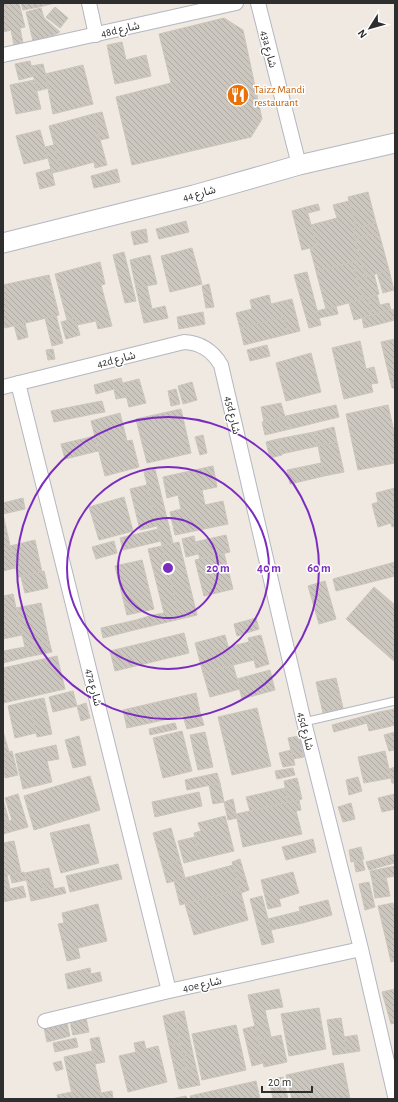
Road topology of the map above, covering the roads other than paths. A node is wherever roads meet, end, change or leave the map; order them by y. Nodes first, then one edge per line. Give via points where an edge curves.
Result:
1 (89, 3) edge
2 (236, 3) edge
3 (258, 3) edge
4 (96, 35) junction
5 (3, 56) edge
6 (395, 143) edge
7 (299, 165) junction
8 (3, 243) edge
9 (221, 365) joint
10 (18, 383) junction
11 (3, 387) edge
12 (395, 701) edge
13 (304, 722) junction
14 (361, 949) junction
15 (169, 991) junction
16 (45, 1021) dead end
17 (395, 1096) edge

1 - 4 street
2 - 4 street, 48d شارع
3 - 7 street, 43a شارع
4 - 5 street, 48d شارع
6 - 7 street, شارع 44
7 - 8 street, شارع 44 via 194,195
9 - 10 street, 42d شارع via 206,348 184,342
9 - 13 street, 45d شارع
10 - 11 street, 42d شارع
10 - 15 street, 47a شارع
12 - 13 lane
13 - 14 street, 45d شارع
14 - 15 street, 40e شارع
14 - 17 street, 45d شارع
15 - 16 street, 40e شارع

